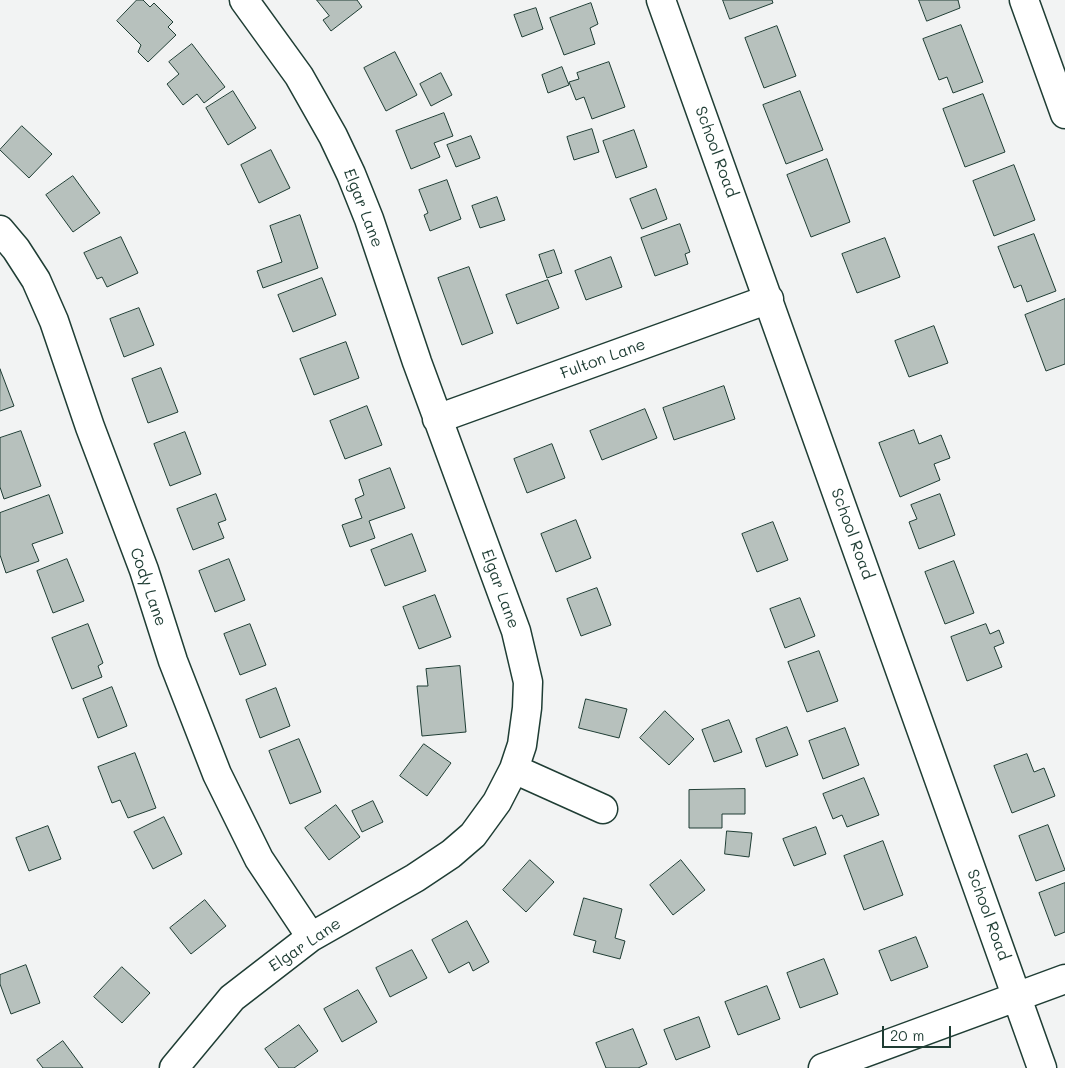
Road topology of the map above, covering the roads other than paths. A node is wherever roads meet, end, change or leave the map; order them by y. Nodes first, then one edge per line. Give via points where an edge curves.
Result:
1 (244, 0) edge
2 (662, 0) edge
3 (1024, 0) edge
4 (1065, 114) edge
5 (0, 230) edge
6 (769, 299) junction
7 (437, 419) junction
8 (514, 769) junction
9 (603, 809) dead end
10 (311, 937) junction
11 (1065, 979) edge
12 (1017, 998) junction
13 (174, 1068) edge
14 (823, 1068) edge
15 (1042, 1068) edge

1 - 7 street, Elgar Lane via 299,76 351,174
2 - 6 street, School Road
3 - 4 street
5 - 10 street, Cody Lane via 36,280 54,321 216,774 259,859
6 - 7 street, Fulton Lane
6 - 12 street, School Road
7 - 8 street, Elgar Lane via 516,631 528,682 522,745
8 - 9 street
8 - 10 street, Elgar Lane via 497,802 473,836 415,878
10 - 13 street, Elgar Lane via 232,998
11 - 12 street
12 - 14 street
12 - 15 street, School Road

